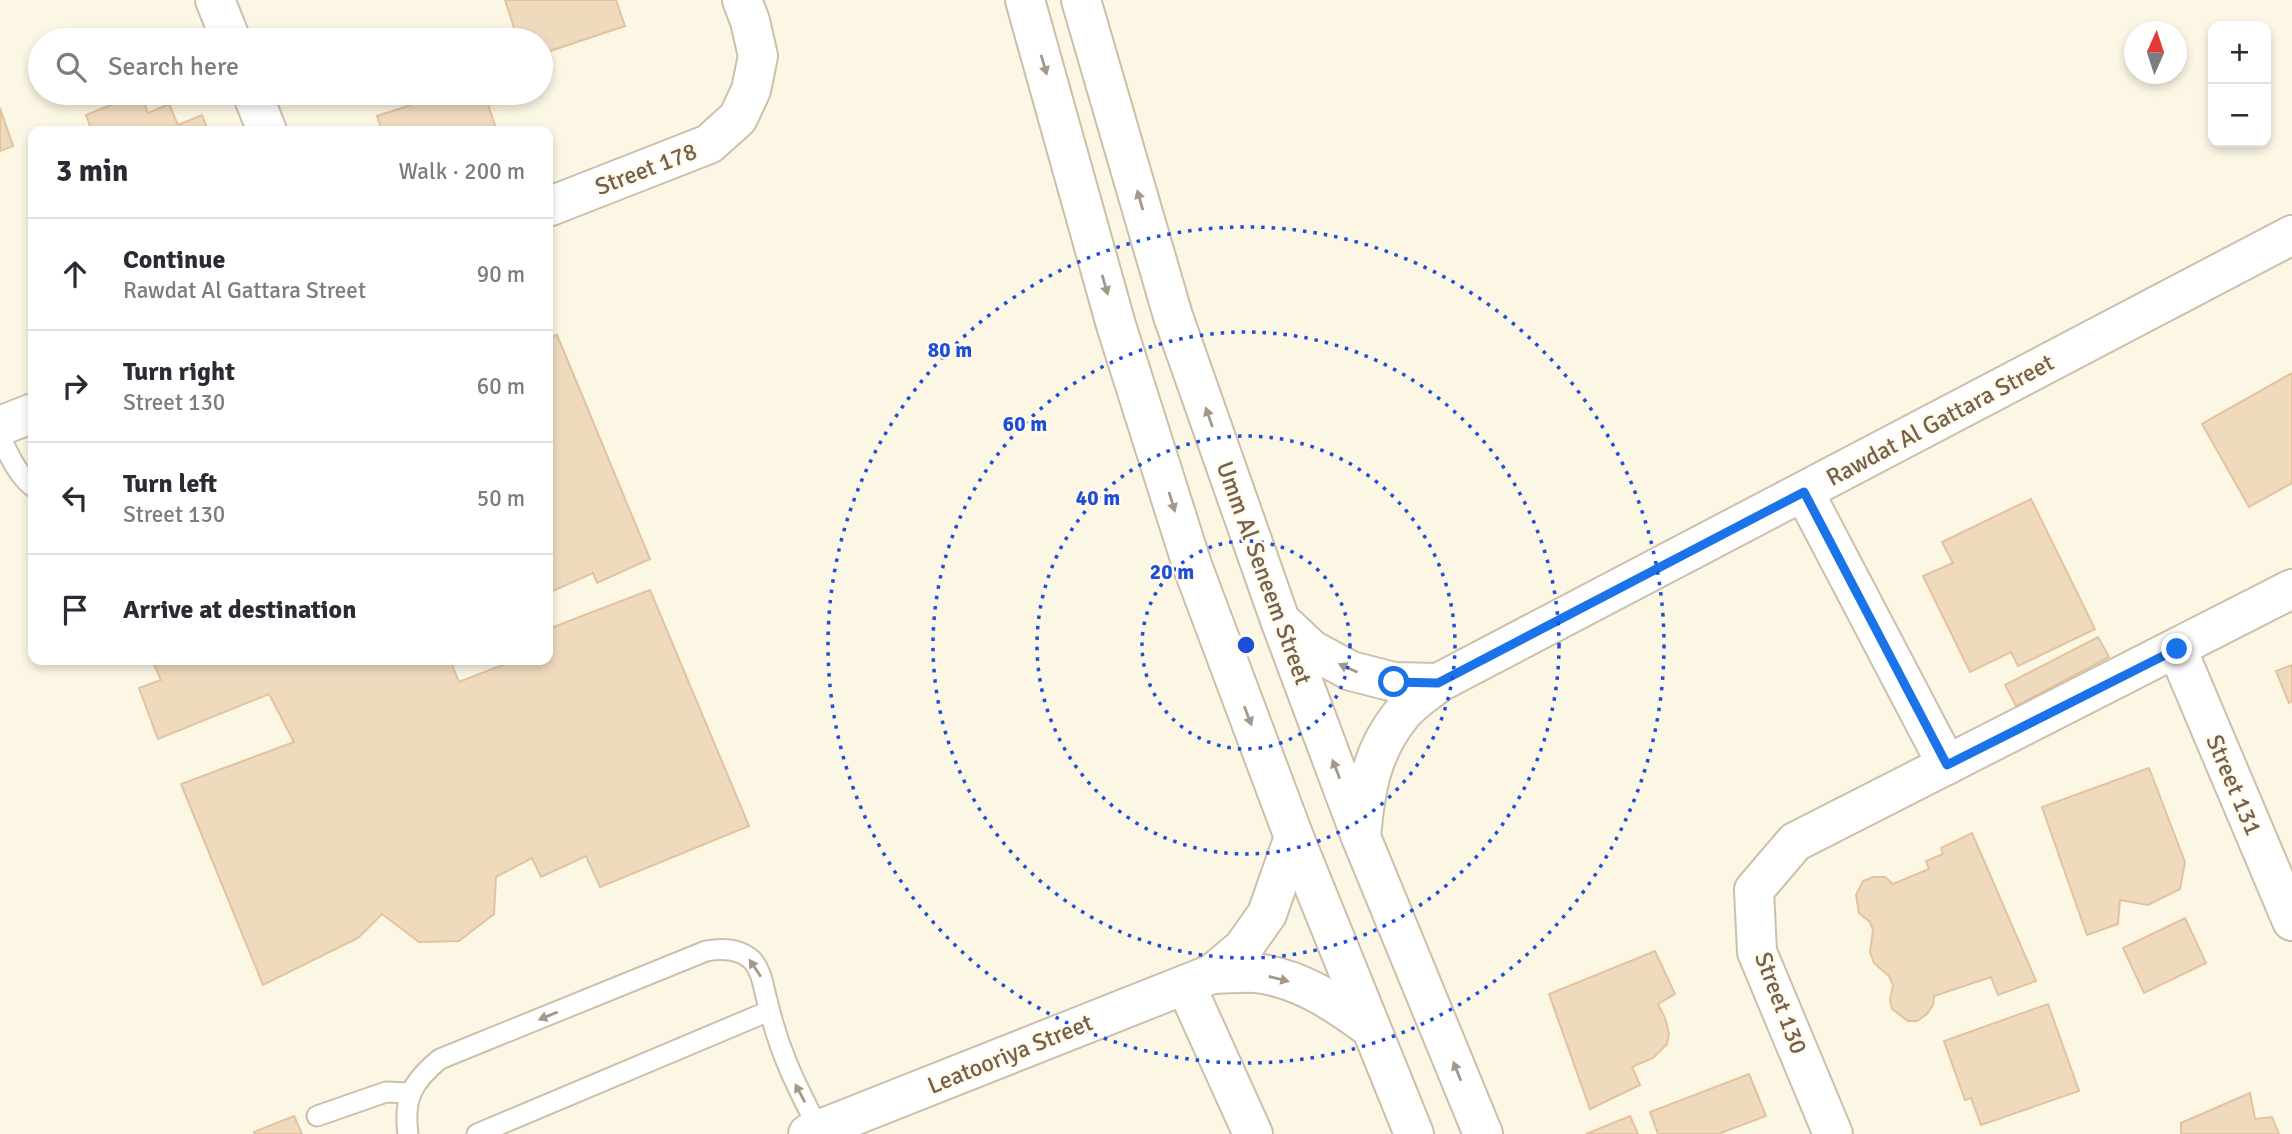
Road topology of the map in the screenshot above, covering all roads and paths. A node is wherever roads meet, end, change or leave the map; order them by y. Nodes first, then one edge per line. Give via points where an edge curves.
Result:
1 (215, 0) edge
2 (742, 0) edge
3 (1025, 0) edge
4 (1082, 0) edge
5 (226, 28) edge
6 (257, 105) edge
7 (265, 126) edge
8 (553, 205) edge
9 (2292, 235) edge
10 (28, 415) edge
11 (0, 426) edge
12 (0, 436) edge
13 (28, 483) edge
14 (1804, 492) junction
15 (2292, 589) edge
16 (1280, 620) junction
17 (2177, 649) junction
18 (1438, 683) junction
19 (1947, 765) junction
20 (1294, 837) junction
21 (1361, 837) junction
22 (2292, 921) edge
23 (1199, 980) junction
24 (769, 1012) junction
25 (1369, 1027) junction
26 (410, 1093) junction
27 (317, 1116) dead end
28 (814, 1132) edge
29 (408, 1134) edge
30 (477, 1134) edge
31 (1253, 1134) edge
32 (1414, 1134) edge
33 (1483, 1134) edge
34 (1833, 1134) edge

1 - 5 street
2 - 8 street, Street 178 via 758,56 738,118 709,144
3 -> 20 street via 1116,325 1192,565
16 -> 4 street, Umm Al Seneem Street via 1173,316
6 - 7 street
9 - 14 street, Rawdat Al Gattara Street
10 - 11 street
12 - 13 lane
14 - 18 street, Rawdat Al Gattara Street
14 - 19 street
15 - 17 street, Street 130
18 -> 16 street, Rawdat Al Gattara Street via 1394,682 1351,671 1312,650
21 -> 16 street, Umm Al Seneem Street
17 - 19 street, Street 130
17 - 22 street, Street 131
18 - 21 street, Rawdat Al Gattara Street via 1402,713 1376,753 1364,798
19 - 34 street, Street 130 via 1795,842 1754,890 1757,951
20 - 23 street, Leatooriya Street via 1267,914 1243,948
20 - 25 street
33 -> 21 street, Umm Al Seneem Street
23 -> 25 street, Leatooriya Street via 1256,973 1299,984
23 - 28 street, Leatooriya Street
23 - 31 street
24 -> 26 lane via 760,973 751,960 737,951 706,951 440,1059 422,1074
28 -> 24 lane
24 - 30 lane
25 - 32 street
26 - 27 lane via 386,1091
26 - 29 lane via 405,1116

